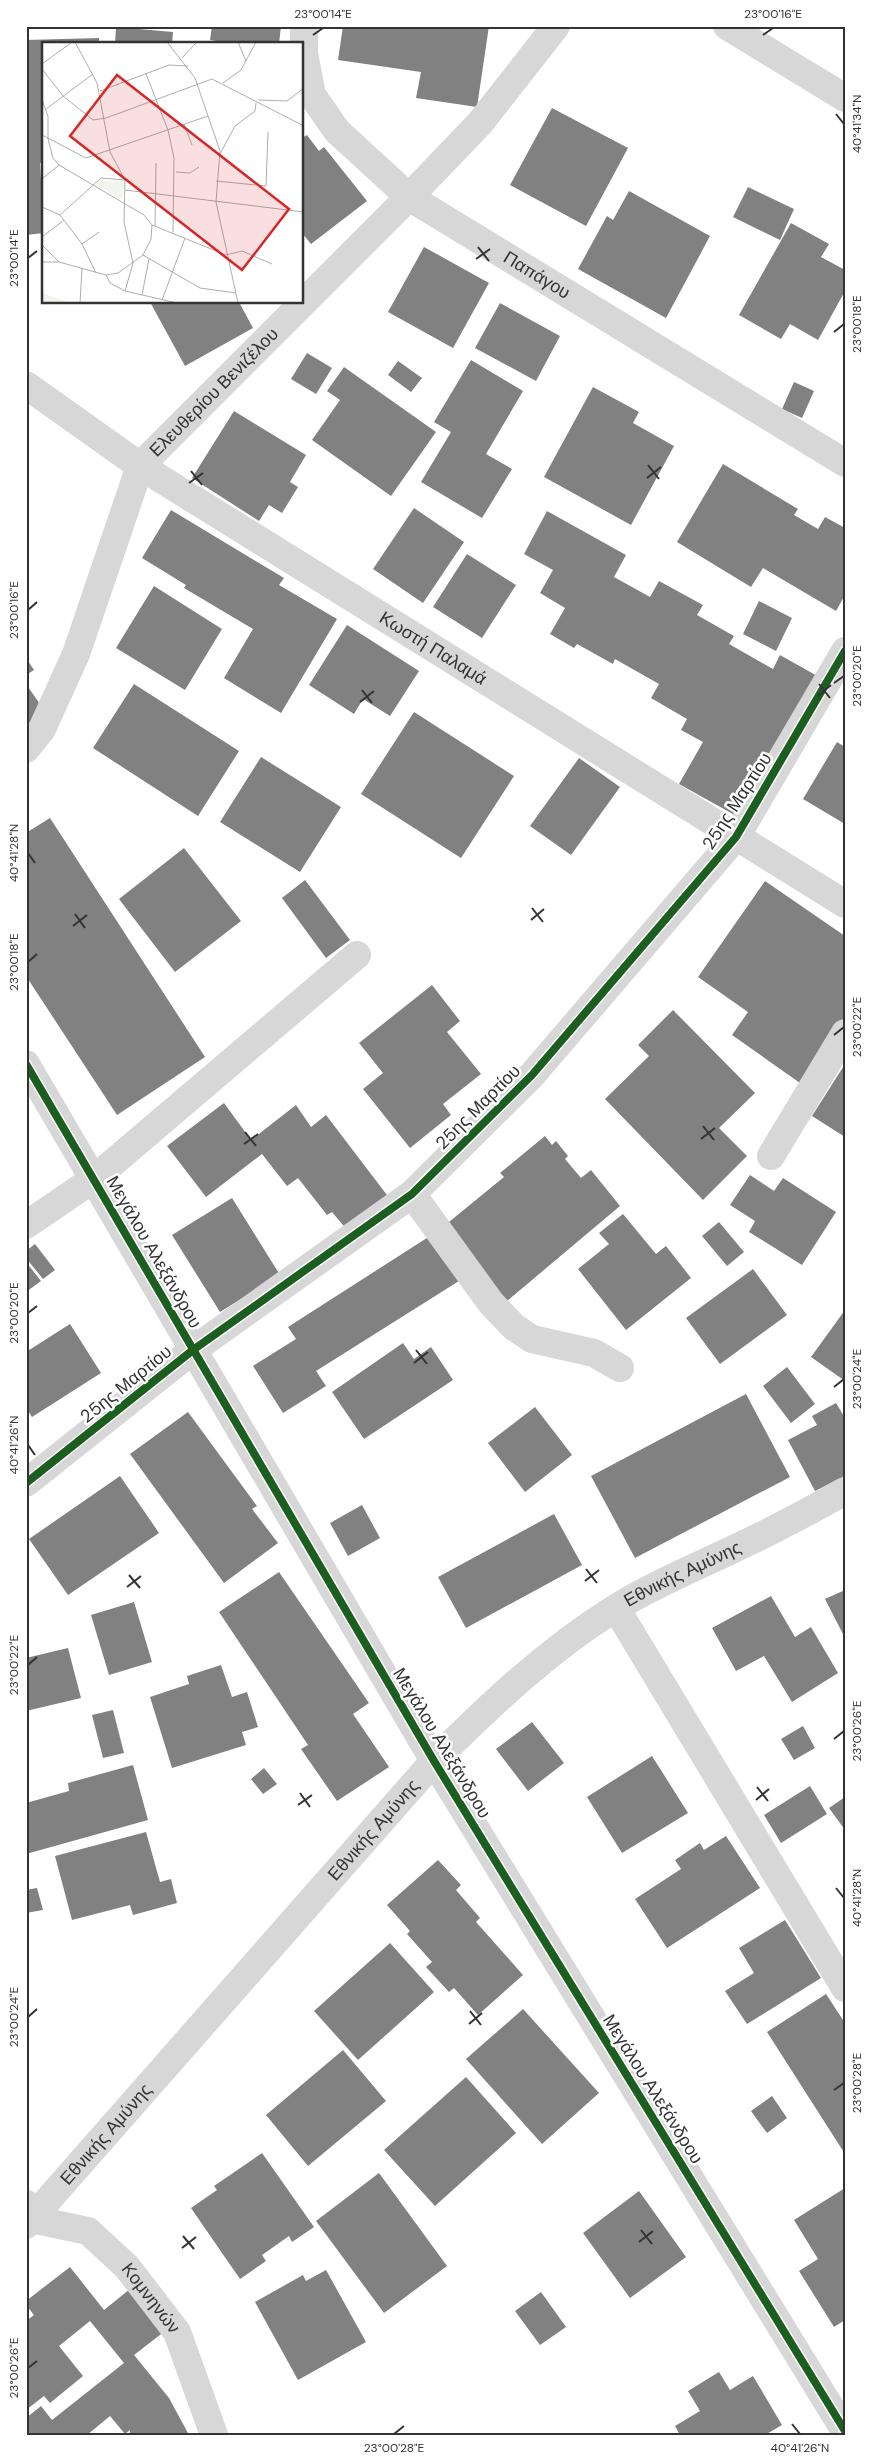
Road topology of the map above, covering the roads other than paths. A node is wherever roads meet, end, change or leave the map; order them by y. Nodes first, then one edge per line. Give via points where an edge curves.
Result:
1 (304, 26) edge
2 (556, 26) edge
3 (727, 26) edge
4 (845, 98) edge
5 (409, 197) junction
6 (304, 302) edge
7 (302, 304) edge
8 (26, 385) edge
9 (845, 463) edge
10 (140, 466) junction
11 (845, 651) edge
12 (26, 749) edge
13 (736, 837) junction
14 (845, 904) edge
15 (357, 955) dead end
16 (845, 1033) edge
17 (26, 1064) edge
18 (771, 1156) dead end
19 (95, 1178) junction
20 (412, 1194) junction
21 (26, 1225) edge
22 (193, 1350) junction
23 (620, 1368) dead end
24 (26, 1483) edge
25 (845, 1491) edge
26 (616, 1608) junction
27 (434, 1760) junction
28 (845, 1988) edge
29 (28, 2216) edge
30 (845, 2432) edge
31 (214, 2435) edge

1 - 5 street, Παπάγου via 304,53 312,95 337,131
2 - 5 street, Ελευθερίου Βενιζέλου via 480,122
3 - 4 street
5 - 6 street, Ελευθερίου Βενιζέλου
5 - 9 street, Παπάγου
7 - 10 street, Ελευθερίου Βενιζέλου
8 - 10 street, Κωστή Παλαμά
10 - 12 street, Ελευθερίου Βενιζέλου via 76,654 42,729
10 - 13 street, Κωστή Παλαμά
11 - 13 street, 25ης Μαρτίου
13 - 14 street, Κωστή Παλαμά
13 - 20 street, 25ης Μαρτίου via 532,1075
15 - 19 street
16 - 18 street
17 - 19 street, Μεγάλου Αλεξάνδρου
19 - 21 street
19 - 22 street, Μεγάλου Αλεξάνδρου
20 - 22 street, 25ης Μαρτίου
20 - 23 street via 491,1302 514,1327 532,1338 594,1353
22 - 24 street, 25ης Μαρτίου
22 - 27 street, Μεγάλου Αλεξάνδρου
25 - 26 street, Εθνικής Αμύνης
26 - 27 street, Εθνικής Αμύνης via 576,1634 492,1703
26 - 28 street
27 - 29 street, Εθνικής Αμύνης
27 - 30 street, Μεγάλου Αλεξάνδρου
29 - 31 street, Κομνηνών via 88,2231 127,2266 177,2332

